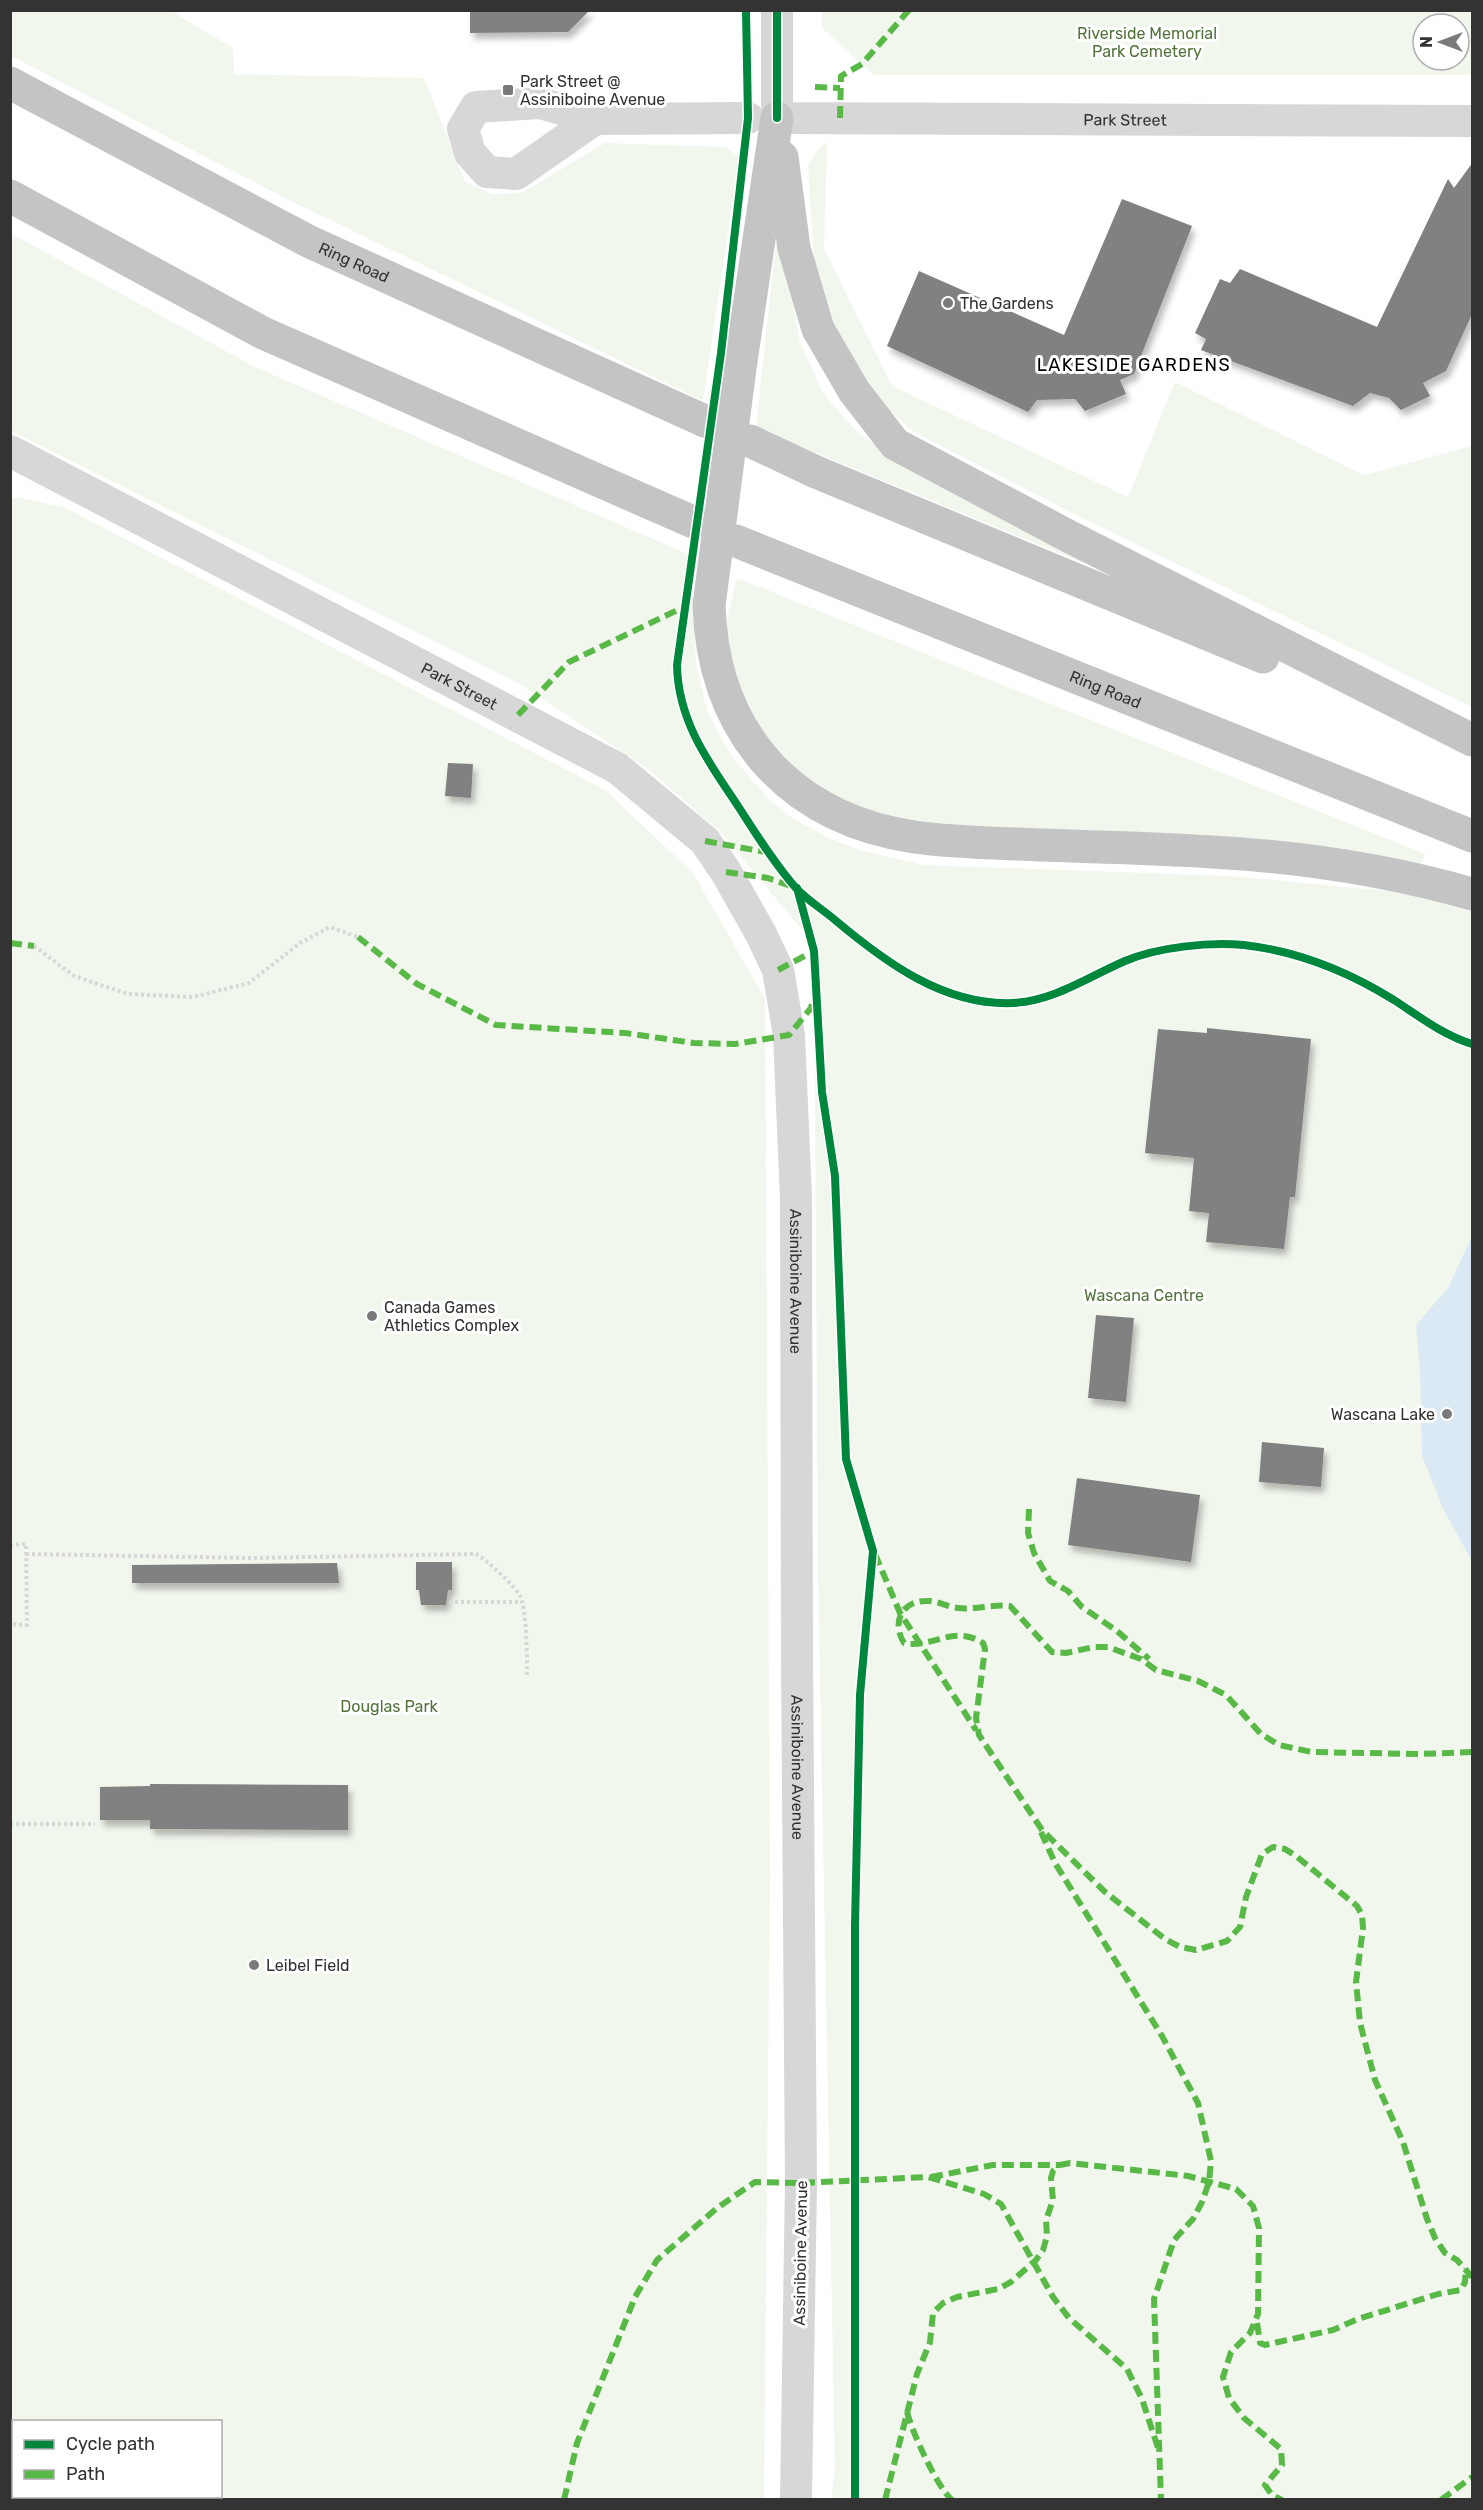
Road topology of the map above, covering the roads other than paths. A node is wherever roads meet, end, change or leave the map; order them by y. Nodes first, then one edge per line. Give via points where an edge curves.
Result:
1 (777, 10) edge
2 (10, 83) edge
3 (762, 118) junction
4 (595, 120) dead end
5 (1473, 121) edge
6 (10, 196) edge
7 (707, 422) dead end
8 (750, 441) dead end
9 (10, 451) edge
10 (693, 522) dead end
11 (736, 542) dead end
12 (1473, 742) edge
13 (1473, 836) edge
14 (1473, 894) edge
15 (789, 1035) joint
16 (796, 2499) edge

1 - 3 street
2 - 7 highway, Ring Road via 310,242
3 - 4 street, Park Street
3 - 5 street, Park Street
3 - 12 highway via 818,329 854,392 895,444
3 - 14 highway via 741,361 709,605 715,666 743,733 762,759 784,779 837,814 913,837 1291,859 1352,866
6 - 10 highway via 263,333
8 - 12 highway via 816,472
9 - 15 street, Park Street via 616,768 705,841 726,872 778,970
11 - 13 highway, Ring Road
15 - 16 street, Assiniboine Avenue via 796,1198 798,1410 801,2183

